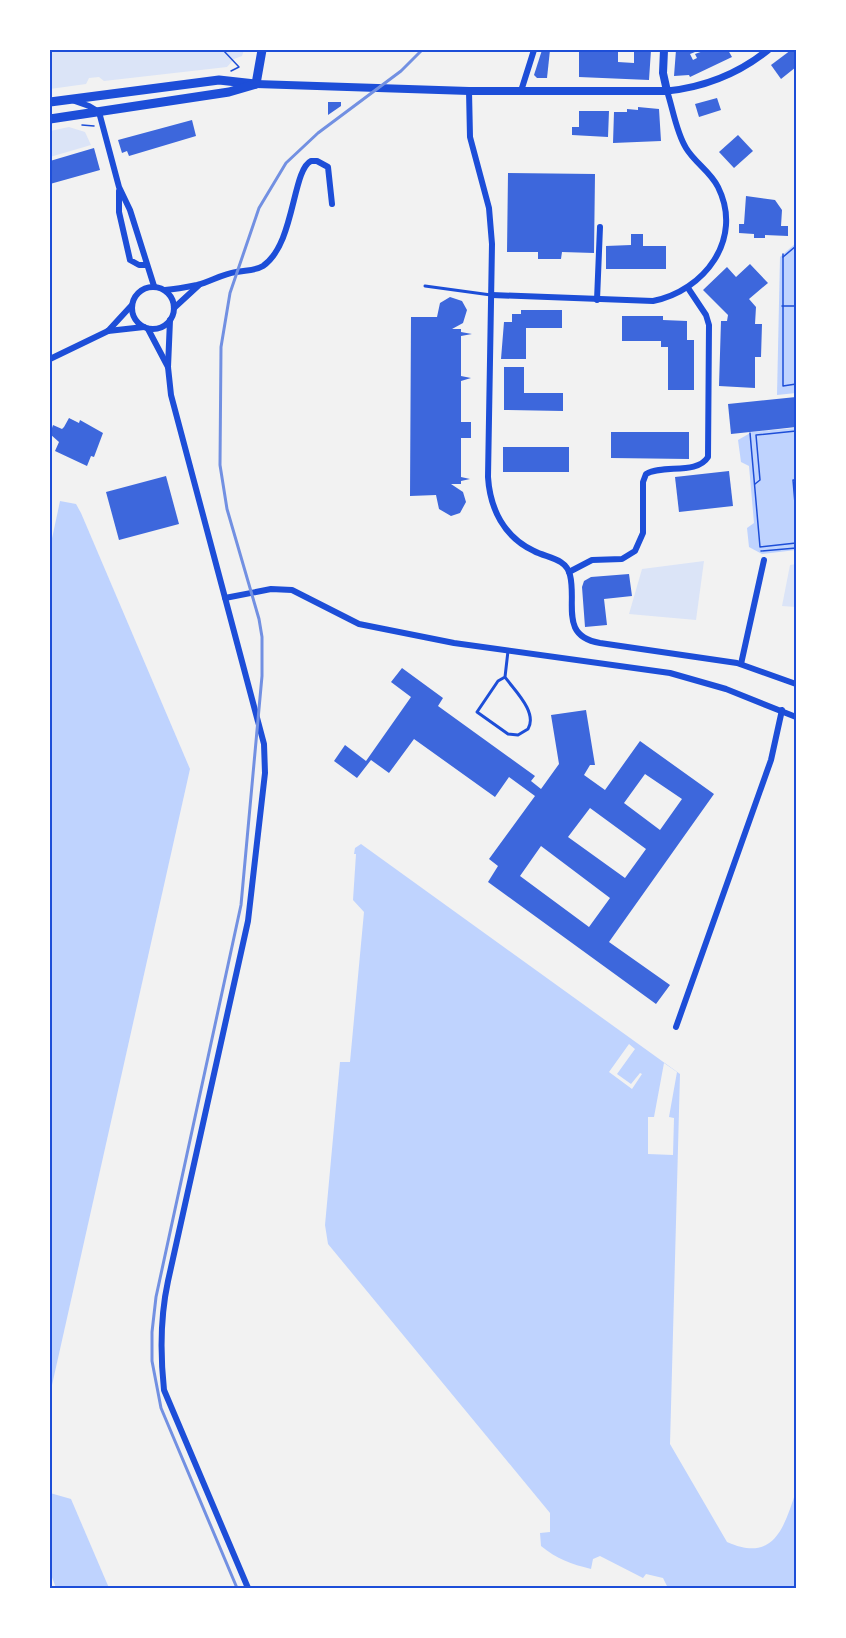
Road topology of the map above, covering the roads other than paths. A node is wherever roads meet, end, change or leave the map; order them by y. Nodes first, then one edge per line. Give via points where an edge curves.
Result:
1 (262, 50) edge
2 (534, 50) edge
3 (664, 50) edge
4 (768, 50) edge
5 (256, 84) junction
6 (469, 91) junction
7 (521, 91) junction
8 (667, 91) junction
9 (70, 100) junction
10 (50, 102) edge
11 (99, 112) junction
12 (50, 118) edge
13 (119, 187) junction
14 (332, 204) dead end
15 (600, 227) dead end
16 (146, 265) junction
17 (199, 285) junction
18 (154, 286) junction
19 (424, 286) dead end
20 (688, 288) junction
21 (165, 290) junction
22 (492, 295) junction
23 (597, 300) junction
24 (131, 306) junction
25 (174, 309) junction
26 (170, 320) junction
27 (146, 328) junction
28 (108, 331) junction
29 (50, 359) edge
30 (168, 367) junction
31 (764, 560) dead end
32 (569, 572) junction
33 (225, 598) junction
34 (508, 651) junction
35 (741, 664) junction
36 (505, 677) junction
37 (796, 684) edge
38 (782, 710) junction
39 (796, 717) edge
40 (676, 1027) dead end
41 (248, 1588) edge

1 - 5 main road
2 - 7 street
3 - 8 main road
4 - 8 street via 719,80
5 - 6 main road
5 - 9 main road via 219,80
5 - 11 main road via 229,92
6 - 7 main road
6 - 22 street via 471,145 490,219
7 - 8 main road
8 - 20 street via 686,147 714,180 725,209 725,231 718,255 705,274
9 - 10 main road
9 - 11 street
11 - 12 main road
11 - 13 street
13 - 16 street
13 - 16 street via 118,212 130,260 139,266
14 - 17 street via 328,167 317,161 305,164 283,239 265,265
15 - 23 street
16 - 18 street
17 - 21 street
17 - 25 street
18 - 21 street
18 - 24 street via 136,294
19 - 22 lane
20 - 23 street via 653,301
20 - 32 street via 709,325 708,457 698,465 646,474 642,537 632,554 622,559 592,560
21 - 25 street
22 - 23 street
22 - 32 street via 488,465 492,504 502,525 521,544 560,561
24 - 27 street via 135,319
24 - 28 street
25 - 26 street
26 - 27 street via 160,327
26 - 30 street
27 - 28 street
27 - 30 street
28 - 29 street
30 - 33 street via 179,432
31 - 35 street
32 - 35 street via 572,621 588,640
33 - 34 street via 271,589 292,590 359,624
33 - 41 street via 264,744 263,795 248,921 160,1331 164,1390
34 - 36 lane
34 - 38 street via 670,673
35 - 37 street
36 - 36 lane via 530,714 531,724 518,735 508,734 477,712
38 - 39 street
38 - 40 street via 771,760

